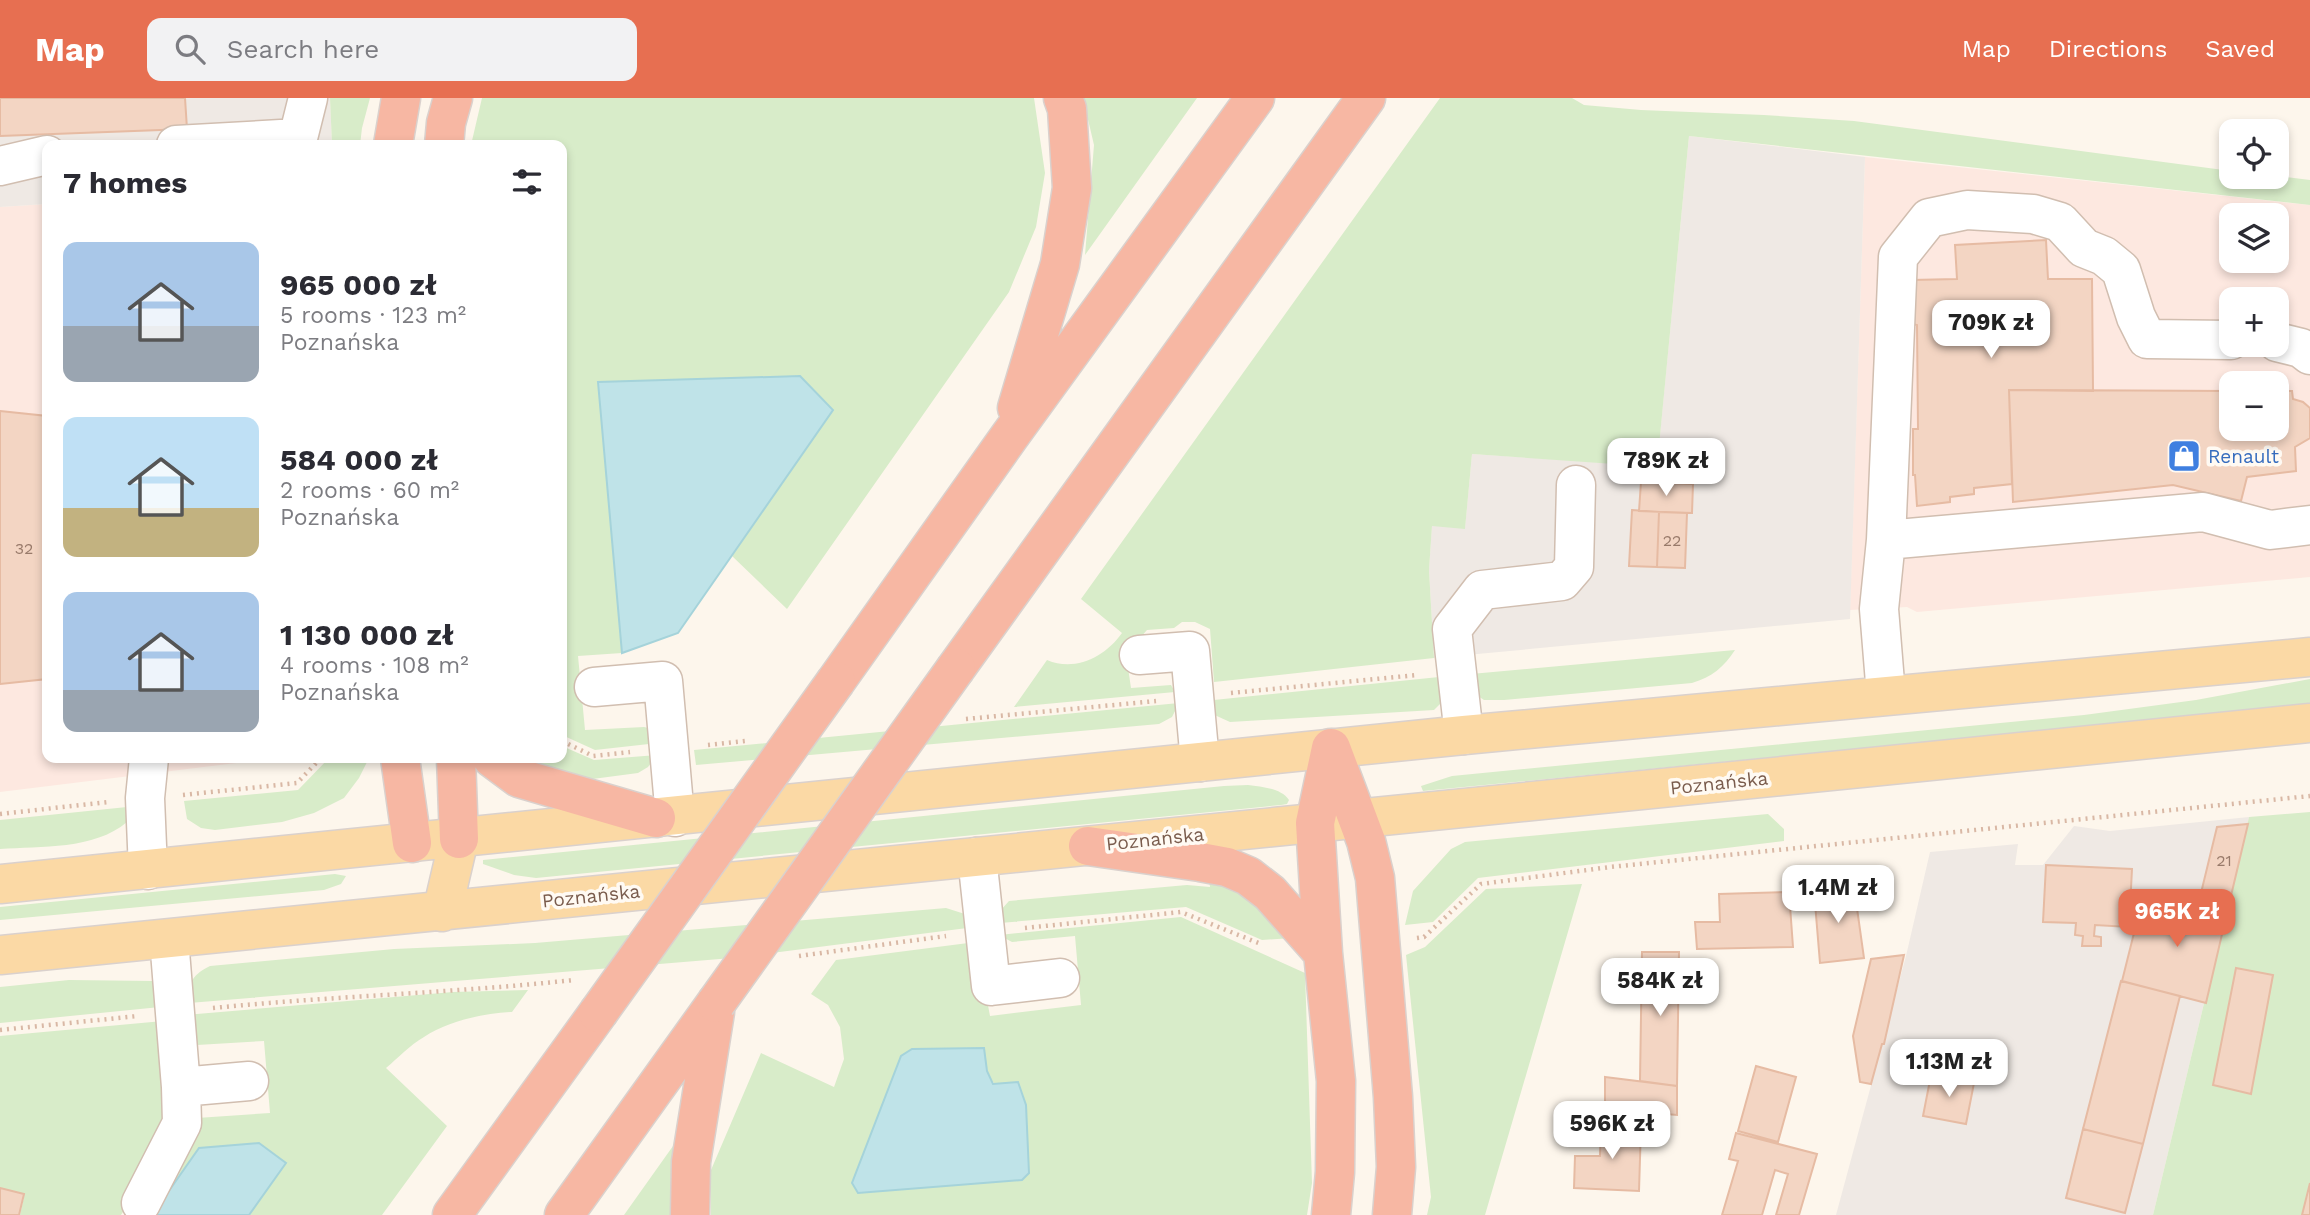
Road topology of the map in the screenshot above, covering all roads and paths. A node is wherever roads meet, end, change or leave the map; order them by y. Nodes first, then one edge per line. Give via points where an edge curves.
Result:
1 (308, 98) edge
2 (401, 98) edge
3 (453, 98) edge
4 (1063, 98) edge
5 (1255, 98) edge
6 (1366, 98) edge
7 (263, 140) edge
8 (394, 140) edge
9 (444, 140) edge
10 (42, 156) edge
11 (0, 166) edge
12 (2219, 340) edge
13 (2289, 345) edge
14 (2310, 355) edge
15 (1009, 437) junction
16 (1576, 485) dead end
17 (2310, 525) edge
18 (1886, 540) junction
19 (1139, 655) dead end
20 (2310, 657) edge
21 (1457, 672) junction
22 (594, 687) dead end
23 (1886, 695) junction
24 (1193, 697) junction
25 (959, 720) dead end
26 (2310, 723) edge
27 (1464, 735) junction
28 (752, 740) dead end
29 (567, 743) edge
30 (670, 748) junction
31 (1331, 748) junction
32 (1200, 762) junction
33 (149, 763) edge
34 (401, 763) edge
35 (456, 763) edge
36 (499, 763) edge
37 (2310, 796) edge
38 (666, 817) junction
39 (1358, 819) junction
40 (1315, 823) junction
41 (459, 839) junction
42 (412, 843) junction
43 (1088, 846) junction
44 (977, 857) junction
45 (148, 870) junction
46 (0, 884) edge
47 (442, 912) junction
48 (169, 939) junction
49 (1406, 940) dead end
50 (1323, 953) junction
51 (0, 955) edge
52 (1060, 978) dead end
53 (716, 1003) junction
54 (249, 1081) dead end
55 (181, 1087) junction
56 (141, 1203) dead end
57 (452, 1215) edge
58 (564, 1215) edge
59 (690, 1215) edge
60 (1331, 1215) edge
61 (1392, 1215) edge

1 - 7 lane via 298,138
2 - 8 highway
3 - 9 highway
4 - 15 highway via 1072,188 1062,251
5 - 15 highway
6 - 53 highway, bridge
10 - 11 lane
12 - 18 lane via 2147,339 2121,270 2084,248 2060,222 2033,214 1967,210 1929,218 1898,257
13 - 14 lane
15 - 57 highway, bridge
16 - 21 lane via 1574,567 1562,581 1482,590 1452,629
17 - 18 lane via 2270,530 2203,512
18 - 23 lane via 1879,608
19 - 24 lane via 1190,652
20 - 23 main road
21 - 24 path
21 - 27 lane
22 - 30 lane via 663,681
23 - 27 main road
24 - 25 path
24 - 32 lane
26 - 39 main road, Poznańska
27 - 31 main road
28 - 30 path
29 - 30 path via 593,755
30 - 38 lane
31 - 32 main road
31 - 39 highway
31 - 40 highway
32 - 38 main road
33 - 45 lane
34 - 42 highway
35 - 41 highway
36 - 38 highway via 519,778
37 - 49 path via 1481,884 1424,937
38 - 41 main road
39 - 40 main road, Poznańska
39 - 61 highway via 1375,878 1393,1097 1396,1167
40 - 43 main road, Poznańska
40 - 50 highway
41 - 42 main road
41 - 47 main road
42 - 45 main road
42 - 47 main road
43 - 44 main road, Poznańska
43 - 50 highway via 1227,867 1270,893
44 - 47 main road, Poznańska
44 - 52 lane via 991,986
45 - 46 main road
47 - 48 main road, Poznańska
48 - 51 main road, Poznańska
48 - 55 lane
50 - 60 highway via 1336,1081
53 - 58 highway
53 - 59 highway via 691,1162
54 - 55 lane
55 - 56 lane via 182,1123

